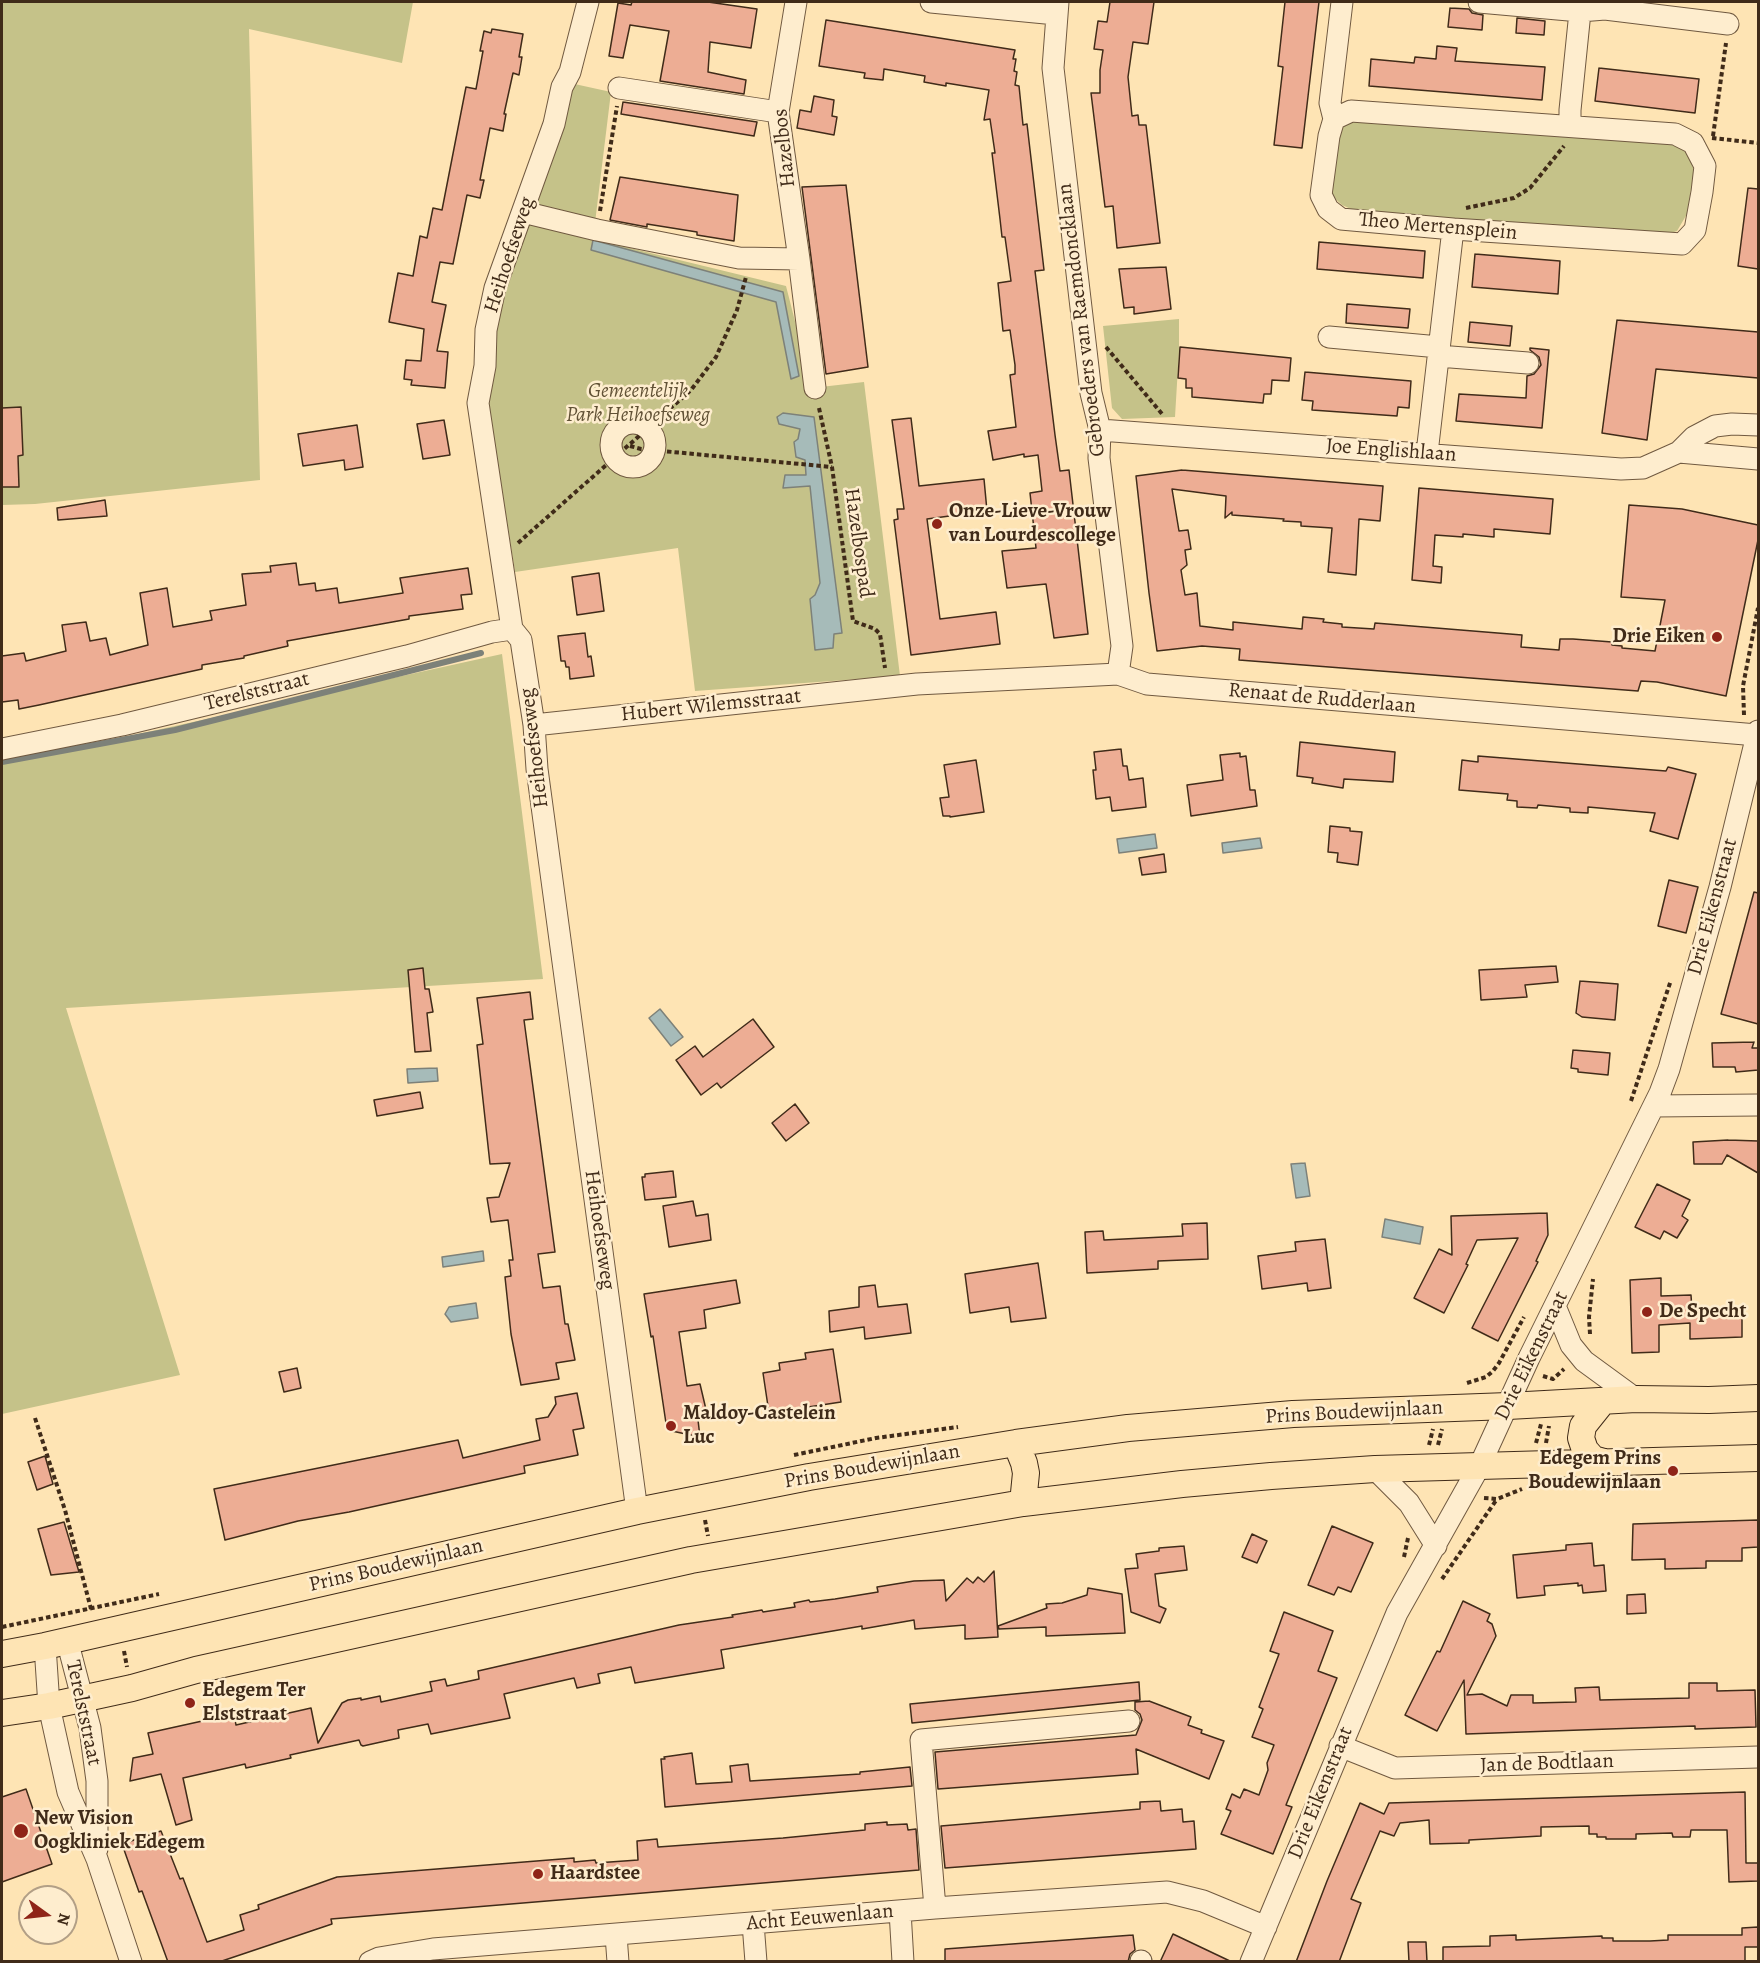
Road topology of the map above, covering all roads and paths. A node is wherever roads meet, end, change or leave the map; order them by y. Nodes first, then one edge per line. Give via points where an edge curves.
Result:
1 (588, 2) edge
2 (796, 2) edge
3 (931, 2) edge
4 (1342, 2) edge
5 (1479, 2) edge
6 (1580, 6) edge
7 (1057, 8) edge
8 (1728, 24) joint
9 (620, 88) joint
10 (778, 112) junction
11 (1334, 119) junction
12 (1570, 126) junction
13 (1703, 141) junction
14 (1758, 143) edge
15 (535, 215) junction
16 (1453, 229) junction
17 (597, 230) junction
18 (799, 259) junction
19 (747, 275) dead end
20 (1081, 316) junction
21 (1329, 337) dead end
22 (1439, 351) junction
23 (1528, 363) dead end
24 (815, 388) joint
25 (1758, 425) edge
26 (648, 426) junction
27 (1100, 430) junction
28 (1182, 435) junction
29 (654, 450) junction
30 (622, 452) junction
31 (1679, 452) junction
32 (1427, 453) junction
33 (1758, 459) edge
34 (832, 467) junction
35 (517, 544) dead end
36 (1758, 608) edge
37 (512, 629) junction
38 (1118, 674) junction
39 (888, 686) junction
40 (534, 725) junction
41 (1752, 733) edge
42 (2, 749) edge
43 (1754, 769) edge
44 (1675, 972) dead end
45 (1630, 1105) dead end
46 (1758, 1105) edge
47 (1654, 1106) junction
48 (1594, 1274) dead end
49 (1555, 1306) junction
50 (1528, 1310) dead end
51 (1591, 1337) dead end
52 (1553, 1379) dead end
53 (1758, 1398) edge
54 (1636, 1399) junction
55 (1603, 1401) junction
56 (1546, 1404) junction
57 (1508, 1406) junction
58 (1442, 1408) junction
59 (34, 1418) dead end
60 (1016, 1443) junction
61 (1758, 1458) edge
62 (1604, 1462) junction
63 (1531, 1463) junction
64 (1480, 1465) junction
65 (1429, 1466) junction
66 (1376, 1469) junction
67 (701, 1499) junction
68 (1023, 1503) junction
69 (637, 1511) junction
70 (1436, 1546) junction
71 (711, 1556) junction
72 (102, 1624) junction
73 (2, 1627) edge
74 (56, 1643) junction
75 (2, 1654) edge
76 (132, 1688) junction
77 (84, 1698) junction
78 (49, 1706) junction
79 (2, 1713) edge
80 (1129, 1721) dead end
81 (1340, 1746) junction
82 (1758, 1757) edge
83 (97, 1858) junction
84 (934, 1908) junction
85 (900, 1911) junction
86 (753, 1923) junction
87 (1266, 1927) junction
88 (611, 1935) junction
89 (469, 1954) edge
90 (131, 1962) edge
91 (370, 1962) edge
92 (608, 1962) edge
93 (618, 1962) edge
94 (756, 1962) edge
95 (903, 1962) edge
96 (1251, 1962) edge

1 - 15 street, Heihoefseweg via 570,72 562,87
2 - 10 street, Hazelbos
3 - 7 street
4 - 11 street, Theo Mertensplein via 1330,103
5 - 6 street
6 - 8 street
6 - 12 street
7 - 20 street, Gebroeders van Raemdoncklaan via 1053,68
8 - 13 path
9 - 10 street
9 - 17 path
10 - 18 street, Hazelbos
11 - 12 street via 1351,111
11 - 16 street, Theo Mertensplein via 1321,195 1328,209 1341,219
12 - 13 street via 1675,134
12 - 16 path via 1568,140 1530,188 1514,198 1466,208 1458,214
13 - 14 path
13 - 16 street, Theo Mertensplein via 1705,166 1695,230 1682,244
15 - 17 street
15 - 37 street, Heihoefseweg via 495,288 478,404
16 - 22 street
17 - 18 street via 739,258
18 - 24 street, Hazelbos
19 - 26 path via 737,310 716,357 691,390
20 - 27 street, Gebroeders van Raemdoncklaan
20 - 28 path
21 - 22 street
22 - 23 street
22 - 32 street
24 - 34 path, Hazelbospad
25 - 31 street, Joe Englishlaan via 1714,426 1694,437
26 - 29 street via 655,440
26 - 30 path
26 - 30 street via 634,423 621,427 611,446
27 - 28 street, Joe Englishlaan
27 - 38 street, Gebroeders van Raemdoncklaan via 1099,458 1122,646
28 - 32 street, Joe Englishlaan
29 - 30 path
29 - 30 street via 649,460 636,466 629,466
29 - 34 path
30 - 35 path
31 - 32 street, Joe Englishlaan via 1643,468 1622,469
31 - 33 street, Joe Englishlaan
34 - 39 path, Hazelbospad via 853,621 880,634
36 - 41 path via 1743,686 1744,714
37 - 40 street, Heihoefseweg via 522,640
37 - 42 street, Terelststraat via 122,725
38 - 39 street, Renaat de Rudderlaan
38 - 41 street, Renaat de Rudderlaan via 1146,684
39 - 40 street, Hubert Wilemsstraat
40 - 69 street, Heihoefseweg via 538,780
41 - 43 street, Drie Eikenstraat
43 - 47 street, Drie Eikenstraat via 1672,1057
44 - 45 path
46 - 47 street
47 - 49 street, Drie Eikenstraat
48 - 51 path
49 - 54 street via 1571,1345 1584,1361
49 - 57 street, Drie Eikenstraat
50 - 58 path via 1499,1364 1486,1377 1452,1384
52 - 56 path
53 - 54 main road, Prins Boudewijnlaan
54 - 55 main road, Prins Boudewijnlaan
55 - 56 main road, Prins Boudewijnlaan
55 - 62 main road via 1582,1426 1581,1438 1593,1459
56 - 57 main road, Prins Boudewijnlaan
56 - 63 path
57 - 58 main road, Prins Boudewijnlaan
57 - 64 street, Drie Eikenstraat
58 - 60 main road, Prins Boudewijnlaan via 1293,1414 1128,1428
58 - 65 path
58 - 65 path
59 - 72 path
60 - 67 main road, Prins Boudewijnlaan
60 - 68 main road via 1026,1473
61 - 62 main road
62 - 63 main road
63 - 64 main road
64 - 65 main road
64 - 70 street, Drie Eikenstraat
65 - 66 main road
66 - 68 main road via 1171,1485
66 - 70 street via 1409,1503
67 - 69 main road, Prins Boudewijnlaan
67 - 71 path
68 - 71 main road
69 - 72 main road, Prins Boudewijnlaan
70 - 81 street, Drie Eikenstraat via 1396,1613
71 - 76 main road via 196,1670
72 - 72 path via 114,1604
72 - 73 path
72 - 74 main road, Prins Boudewijnlaan
72 - 76 path
74 - 75 main road, Prins Boudewijnlaan
74 - 77 street, Terelststraat
74 - 78 street, Terelststraat
76 - 77 main road
77 - 78 main road
77 - 83 street, Terelststraat via 97,1781
78 - 79 main road
78 - 83 street, Terelststraat via 68,1792
80 - 84 street via 921,1740
81 - 82 street, Jan de Bodtlaan via 1395,1768
81 - 87 street, Drie Eikenstraat
83 - 90 street, Terelststraat
84 - 85 street, Acht Eeuwenlaan
84 - 87 street, Acht Eeuwenlaan via 1167,1892 1203,1901
85 - 86 street, Acht Eeuwenlaan
85 - 95 street
86 - 88 street, Acht Eeuwenlaan
86 - 94 street
87 - 96 street, Drie Eikenstraat
88 - 89 street, Acht Eeuwenlaan
88 - 92 street
88 - 93 street
89 - 91 street, Acht Eeuwenlaan via 433,1949

